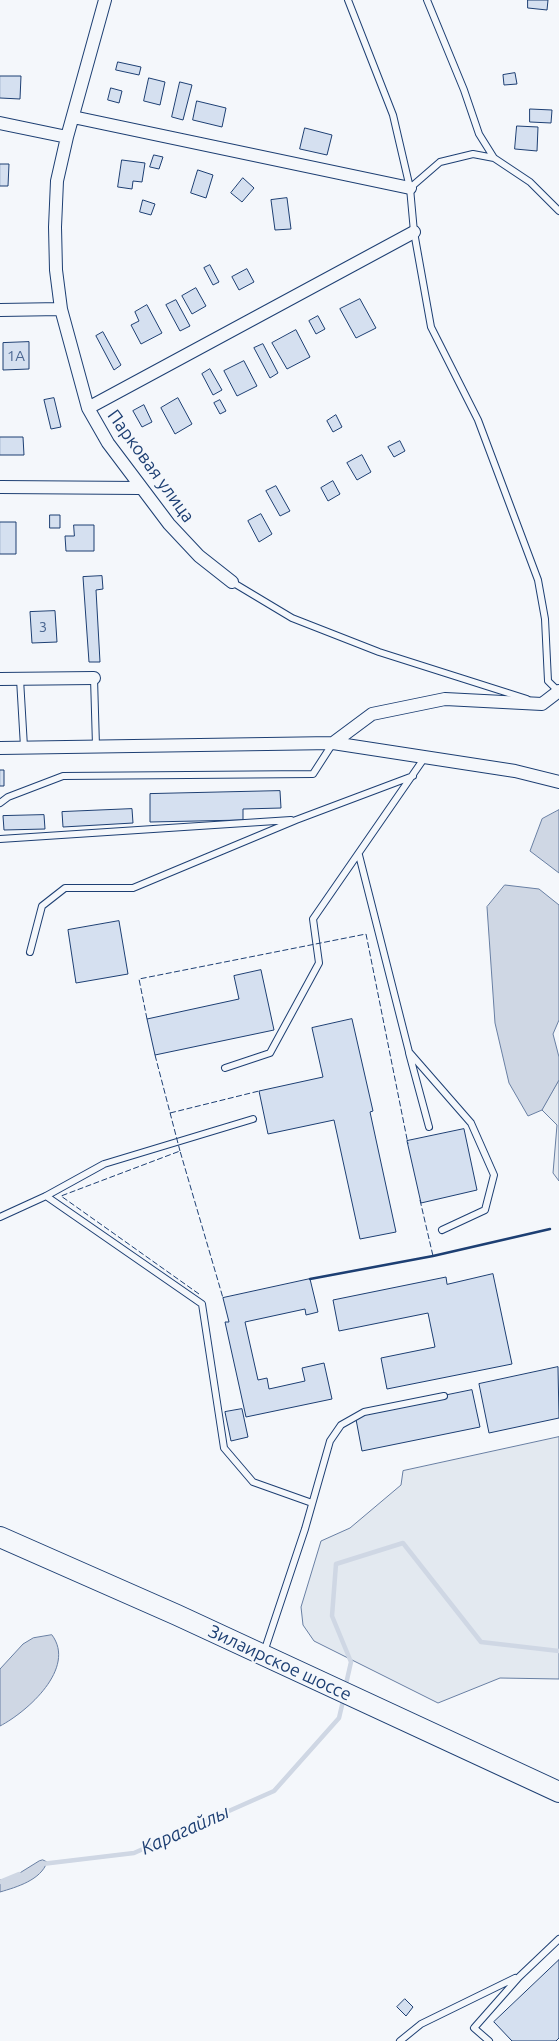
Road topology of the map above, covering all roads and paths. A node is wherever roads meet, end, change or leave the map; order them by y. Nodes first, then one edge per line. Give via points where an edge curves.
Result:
1 (106, 0) edge
2 (348, 0) edge
3 (427, 0) edge
4 (73, 117) junction
5 (0, 123) edge
6 (68, 137) junction
7 (494, 158) junction
8 (410, 188) junction
9 (559, 211) edge
10 (414, 232) junction
11 (61, 309) junction
12 (0, 310) edge
13 (88, 408) junction
14 (0, 487) edge
15 (140, 488) junction
16 (232, 582) joint
17 (94, 678) joint
18 (0, 679) edge
19 (20, 679) junction
20 (559, 692) edge
21 (542, 704) junction
22 (333, 744) junction
23 (96, 746) junction
24 (24, 747) junction
25 (0, 748) edge
26 (425, 757) junction
27 (413, 776) junction
28 (559, 782) edge
29 (0, 797) edge
30 (8, 797) junction
31 (0, 803) edge
32 (296, 820) junction
33 (0, 839) edge
34 (359, 855) junction
35 (30, 952) dead end
36 (408, 1052) junction
37 (225, 1068) dead end
38 (253, 1119) dead end
39 (428, 1127) dead end
40 (46, 1196) junction
41 (0, 1216) edge
42 (442, 1230) dead end
43 (444, 1396) dead end
44 (312, 1503) junction
45 (0, 1537) edge
46 (263, 1655) junction
47 (559, 1792) edge
48 (559, 1939) edge
49 (519, 1977) junction
50 (400, 2041) edge
51 (489, 2041) edge

1 - 4 street, Парковая улица
2 - 8 lane via 393,115
3 - 7 lane via 479,134
4 - 6 street, Парковая улица
4 - 8 street
5 - 6 street
6 - 11 street, Парковая улица via 57,182 55,227
7 - 8 lane via 473,154 440,162
7 - 9 lane via 530,182
8 - 10 lane
10 - 13 street
10 - 20 lane via 431,327 478,420 538,580 545,619 548,681
11 - 12 street
11 - 13 street, Парковая улица
13 - 15 street, Парковая улица
14 - 15 street
15 - 16 street, Парковая улица via 198,556
16 - 21 lane via 292,618 370,649
17 - 19 street
17 - 23 lane
18 - 19 street
19 - 24 lane
20 - 21 street
21 - 22 street via 445,699 372,714
22 - 23 street
22 - 26 street
22 - 30 lane via 313,774 63,776
23 - 24 street
24 - 25 street
26 - 27 lane
26 - 28 street via 515,771
27 - 32 lane
27 - 34 lane
29 - 30 lane
30 - 31 lane
32 - 33 lane
32 - 35 lane via 133,888 65,888 42,906
34 - 36 lane
34 - 37 lane via 314,919 319,963 270,1053
36 - 39 lane
36 - 42 lane via 471,1123 494,1175 485,1210
38 - 40 lane via 104,1164
40 - 41 lane
40 - 44 lane via 202,1304 224,1448 253,1482
43 - 44 lane via 364,1412 341,1425 330,1441
44 - 46 lane
45 - 46 main road, Зилаирское шоссе
46 - 47 main road, Зилаирское шоссе
48 - 49 lane
49 - 50 lane via 421,2024
49 - 51 lane via 474,2028

